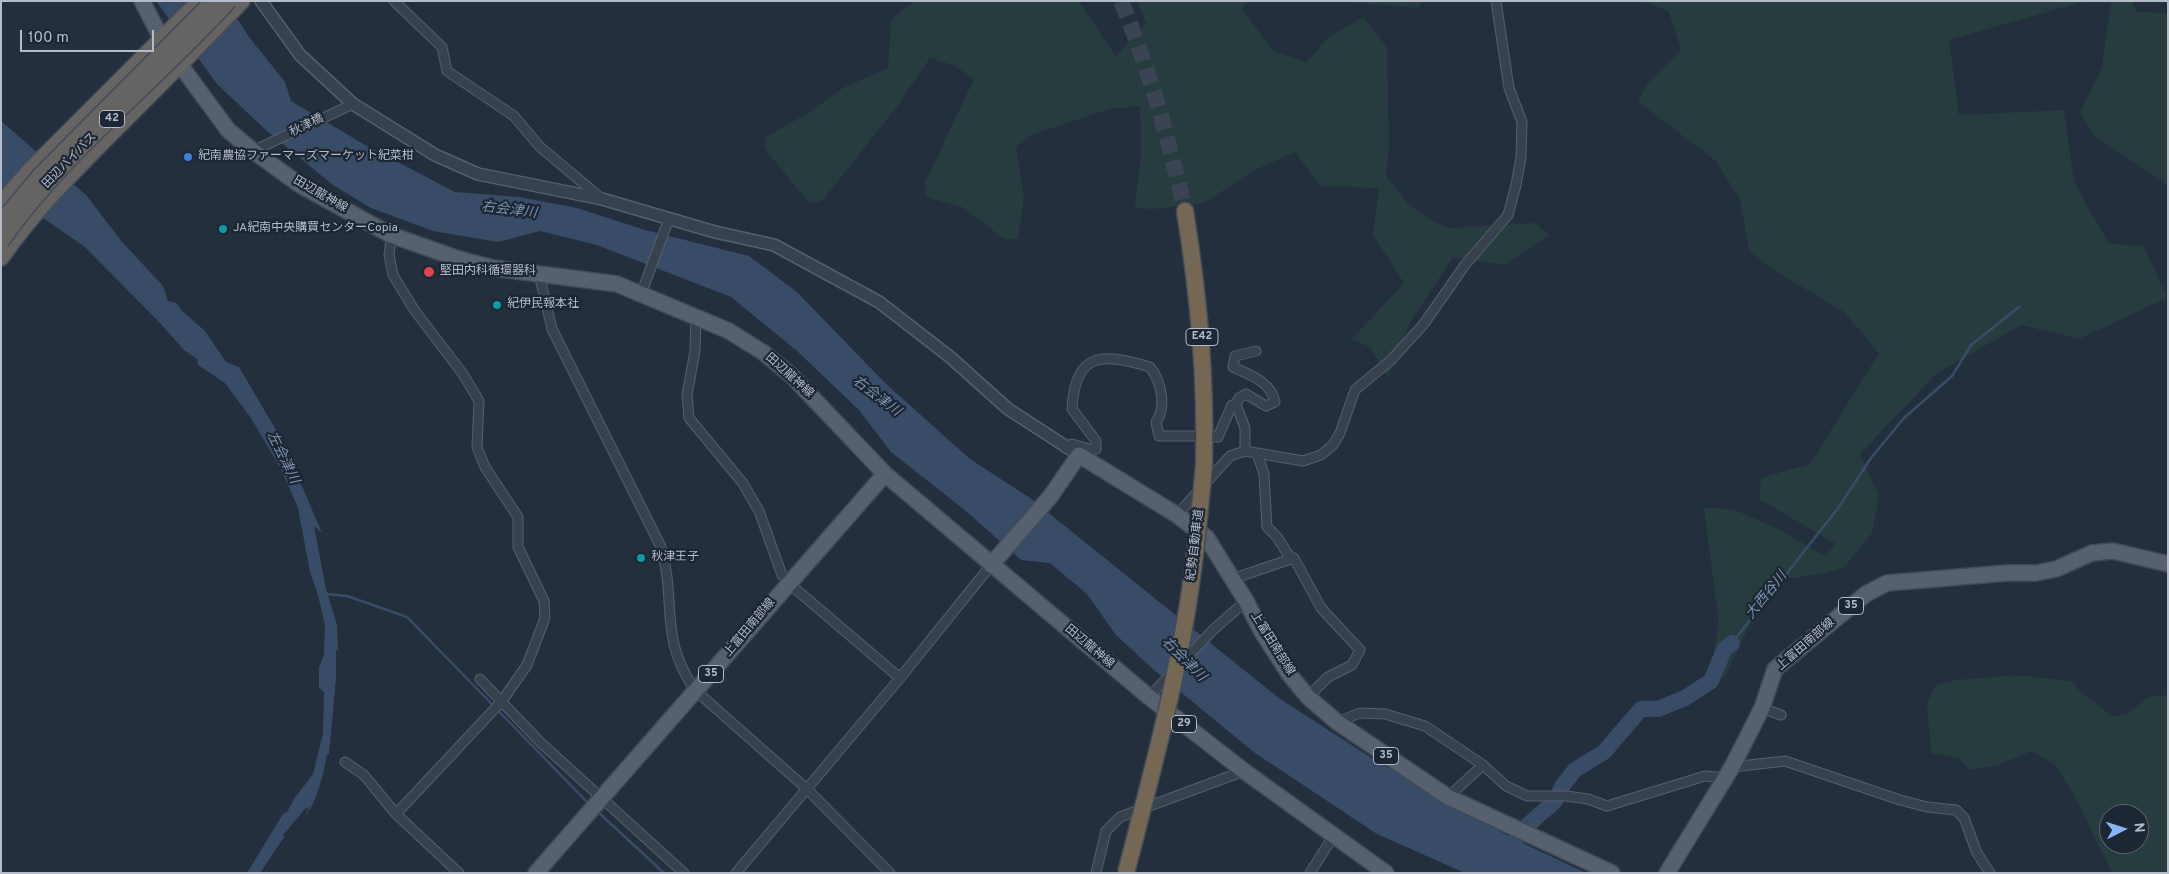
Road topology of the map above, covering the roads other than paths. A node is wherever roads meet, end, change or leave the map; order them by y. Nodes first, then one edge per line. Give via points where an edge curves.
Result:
1 (142, 1) edge
2 (199, 1) edge
3 (213, 1) edge
4 (229, 1) edge
5 (242, 1) edge
6 (261, 1) edge
7 (394, 1) edge
8 (1496, 1) edge
9 (165, 37) junction
10 (184, 62) junction
11 (348, 106) junction
12 (253, 152) junction
13 (602, 199) junction
14 (1, 203) edge
15 (1185, 211) tunnel mouth
16 (668, 221) junction
17 (1, 222) edge
18 (392, 233) junction
19 (1, 242) edge
20 (1, 258) edge
21 (539, 274) junction
22 (642, 291) junction
23 (696, 316) junction
24 (1256, 351) dead end
25 (1236, 404) junction
26 (1195, 436) dead end
27 (1214, 436) dead end
28 (1065, 448) junction
29 (1245, 451) junction
30 (1256, 453) junction
31 (1079, 455) junction
32 (885, 474) junction
33 (1177, 515) junction
34 (1291, 559) junction
35 (994, 561) junction
36 (2168, 564) edge
37 (1232, 579) junction
38 (790, 581) junction
39 (1246, 601) junction
40 (480, 678) dead end
41 (900, 678) junction
42 (696, 691) junction
43 (1149, 697) junction
44 (1308, 697) junction
45 (502, 701) junction
46 (1762, 708) junction
47 (1781, 715) dead end
48 (1336, 722) junction
49 (345, 762) dead end
50 (1483, 765) junction
51 (1244, 771) junction
52 (1729, 773) junction
53 (807, 789) junction
54 (1448, 797) junction
55 (602, 798) junction
56 (396, 814) junction
57 (1334, 834) junction
58 (459, 873) edge
59 (536, 873) edge
60 (684, 873) edge
61 (736, 873) edge
62 (890, 873) edge
63 (1096, 873) edge
64 (1126, 873) edge
65 (1310, 873) edge
66 (1386, 873) edge
67 (1612, 873) edge
68 (1667, 873) edge
69 (1990, 873) edge

1 - 9 main road, 田辺龍神線 / 29
2 - 9 highway
3 - 17 highway, 田辺バイパス / 42, bridge via 41,174
4 - 19 highway, 田辺バイパス / 42, bridge via 50,180
5 - 10 highway
6 - 11 street via 300,55
7 - 13 street via 442,47 447,71 514,116 539,146
8 - 30 street via 1509,88 1522,122 1521,157 1508,215 1465,265 1423,324 1390,360 1355,390 1333,446 1321,455 1303,461
9 - 10 main road, 田辺龍神線 / 29
9 - 14 highway via 29,171
10 - 12 main road, 田辺龍神線 / 29 via 228,130
10 - 20 highway via 44,203
11 - 12 street, 秋津橋
11 - 13 street via 432,158 478,174
12 - 18 main road, 田辺龍神線 / 29 via 300,185
13 - 16 street
15 - 64 highway, 紀勢自動車道 / E42, bridge via 1202,331 1204,465 1183,637
16 - 22 street
16 - 28 street via 774,245 879,302 950,357 1008,409
18 - 21 main road, 田辺龍神線 / 29 via 459,259 493,268
18 - 45 street via 389,256 393,275 479,401 477,447 485,467 518,517 518,547 544,601 545,618 527,665
21 - 22 main road, 田辺龍神線 / 29 via 617,284
21 - 42 street via 552,329 661,546 674,650
22 - 23 main road, 田辺龍神線 / 29
23 - 32 main road, 田辺龍神線 / 29 via 729,331 785,370
23 - 38 street via 695,352 687,394 689,418 742,482 759,511 782,575
24 - 25 street via 1235,356 1233,367 1258,378 1273,393 1275,402 1266,406 1246,394
25 - 27 street via 1232,406 1218,437
25 - 29 street via 1245,428
26 - 28 street via 1159,436 1156,422 1162,414 1156,374 1150,367 1109,357 1093,362 1084,370 1077,379 1073,394 1072,409 1096,441 1096,448 1092,450 1072,444
28 - 31 street
29 - 30 street
29 - 33 street via 1230,456
30 - 34 street via 1264,474 1268,527
31 - 33 main road, 上富田南部線 / 35
31 - 35 main road via 1050,497
32 - 35 main road, 田辺龍神線 / 29
32 - 38 main road, 上富田南部線 / 35
33 - 37 main road, 上富田南部線 / 35 via 1207,538
34 - 37 street
34 - 44 street via 1294,558 1321,608 1360,650 1352,665 1328,677
35 - 41 street
35 - 43 main road, 田辺龍神線 / 29
36 - 46 main road, 上富田南部線 / 35 via 2113,551 2092,553 2036,574 2007,573 1887,583 1866,594 1775,669
37 - 39 main road, 上富田南部線 / 35
38 - 41 street
38 - 42 main road, 上富田南部線 / 35
39 - 43 street, bridge via 1212,630
39 - 44 main road, 上富田南部線 / 35 via 1289,674
40 - 45 street
41 - 53 street
42 - 53 street
42 - 55 main road, 上富田南部線 / 35
43 - 51 main road, 田辺龍神線 / 29
44 - 48 main road, 上富田南部線 / 35
45 - 55 street via 540,742
45 - 56 street
46 - 47 street
46 - 52 main road, 上富田南部線 / 35
48 - 50 street via 1360,713 1385,714 1425,726
48 - 54 main road, 上富田南部線 / 35
49 - 56 street via 364,775
50 - 52 street via 1506,786 1527,796 1567,796 1607,806 1705,776
50 - 54 street
51 - 57 main road, 田辺龍神線 / 29
51 - 63 street via 1120,816 1106,831
52 - 68 main road, 上富田南部線 / 35
52 - 69 street via 1785,761 1900,800 1956,810 1964,818 1977,853
53 - 61 street
53 - 62 street
54 - 67 main road, 上富田南部線 / 35
55 - 59 main road, 上富田南部線 / 35
55 - 60 street
56 - 58 street
57 - 65 street
57 - 66 main road, 田辺龍神線 / 29

